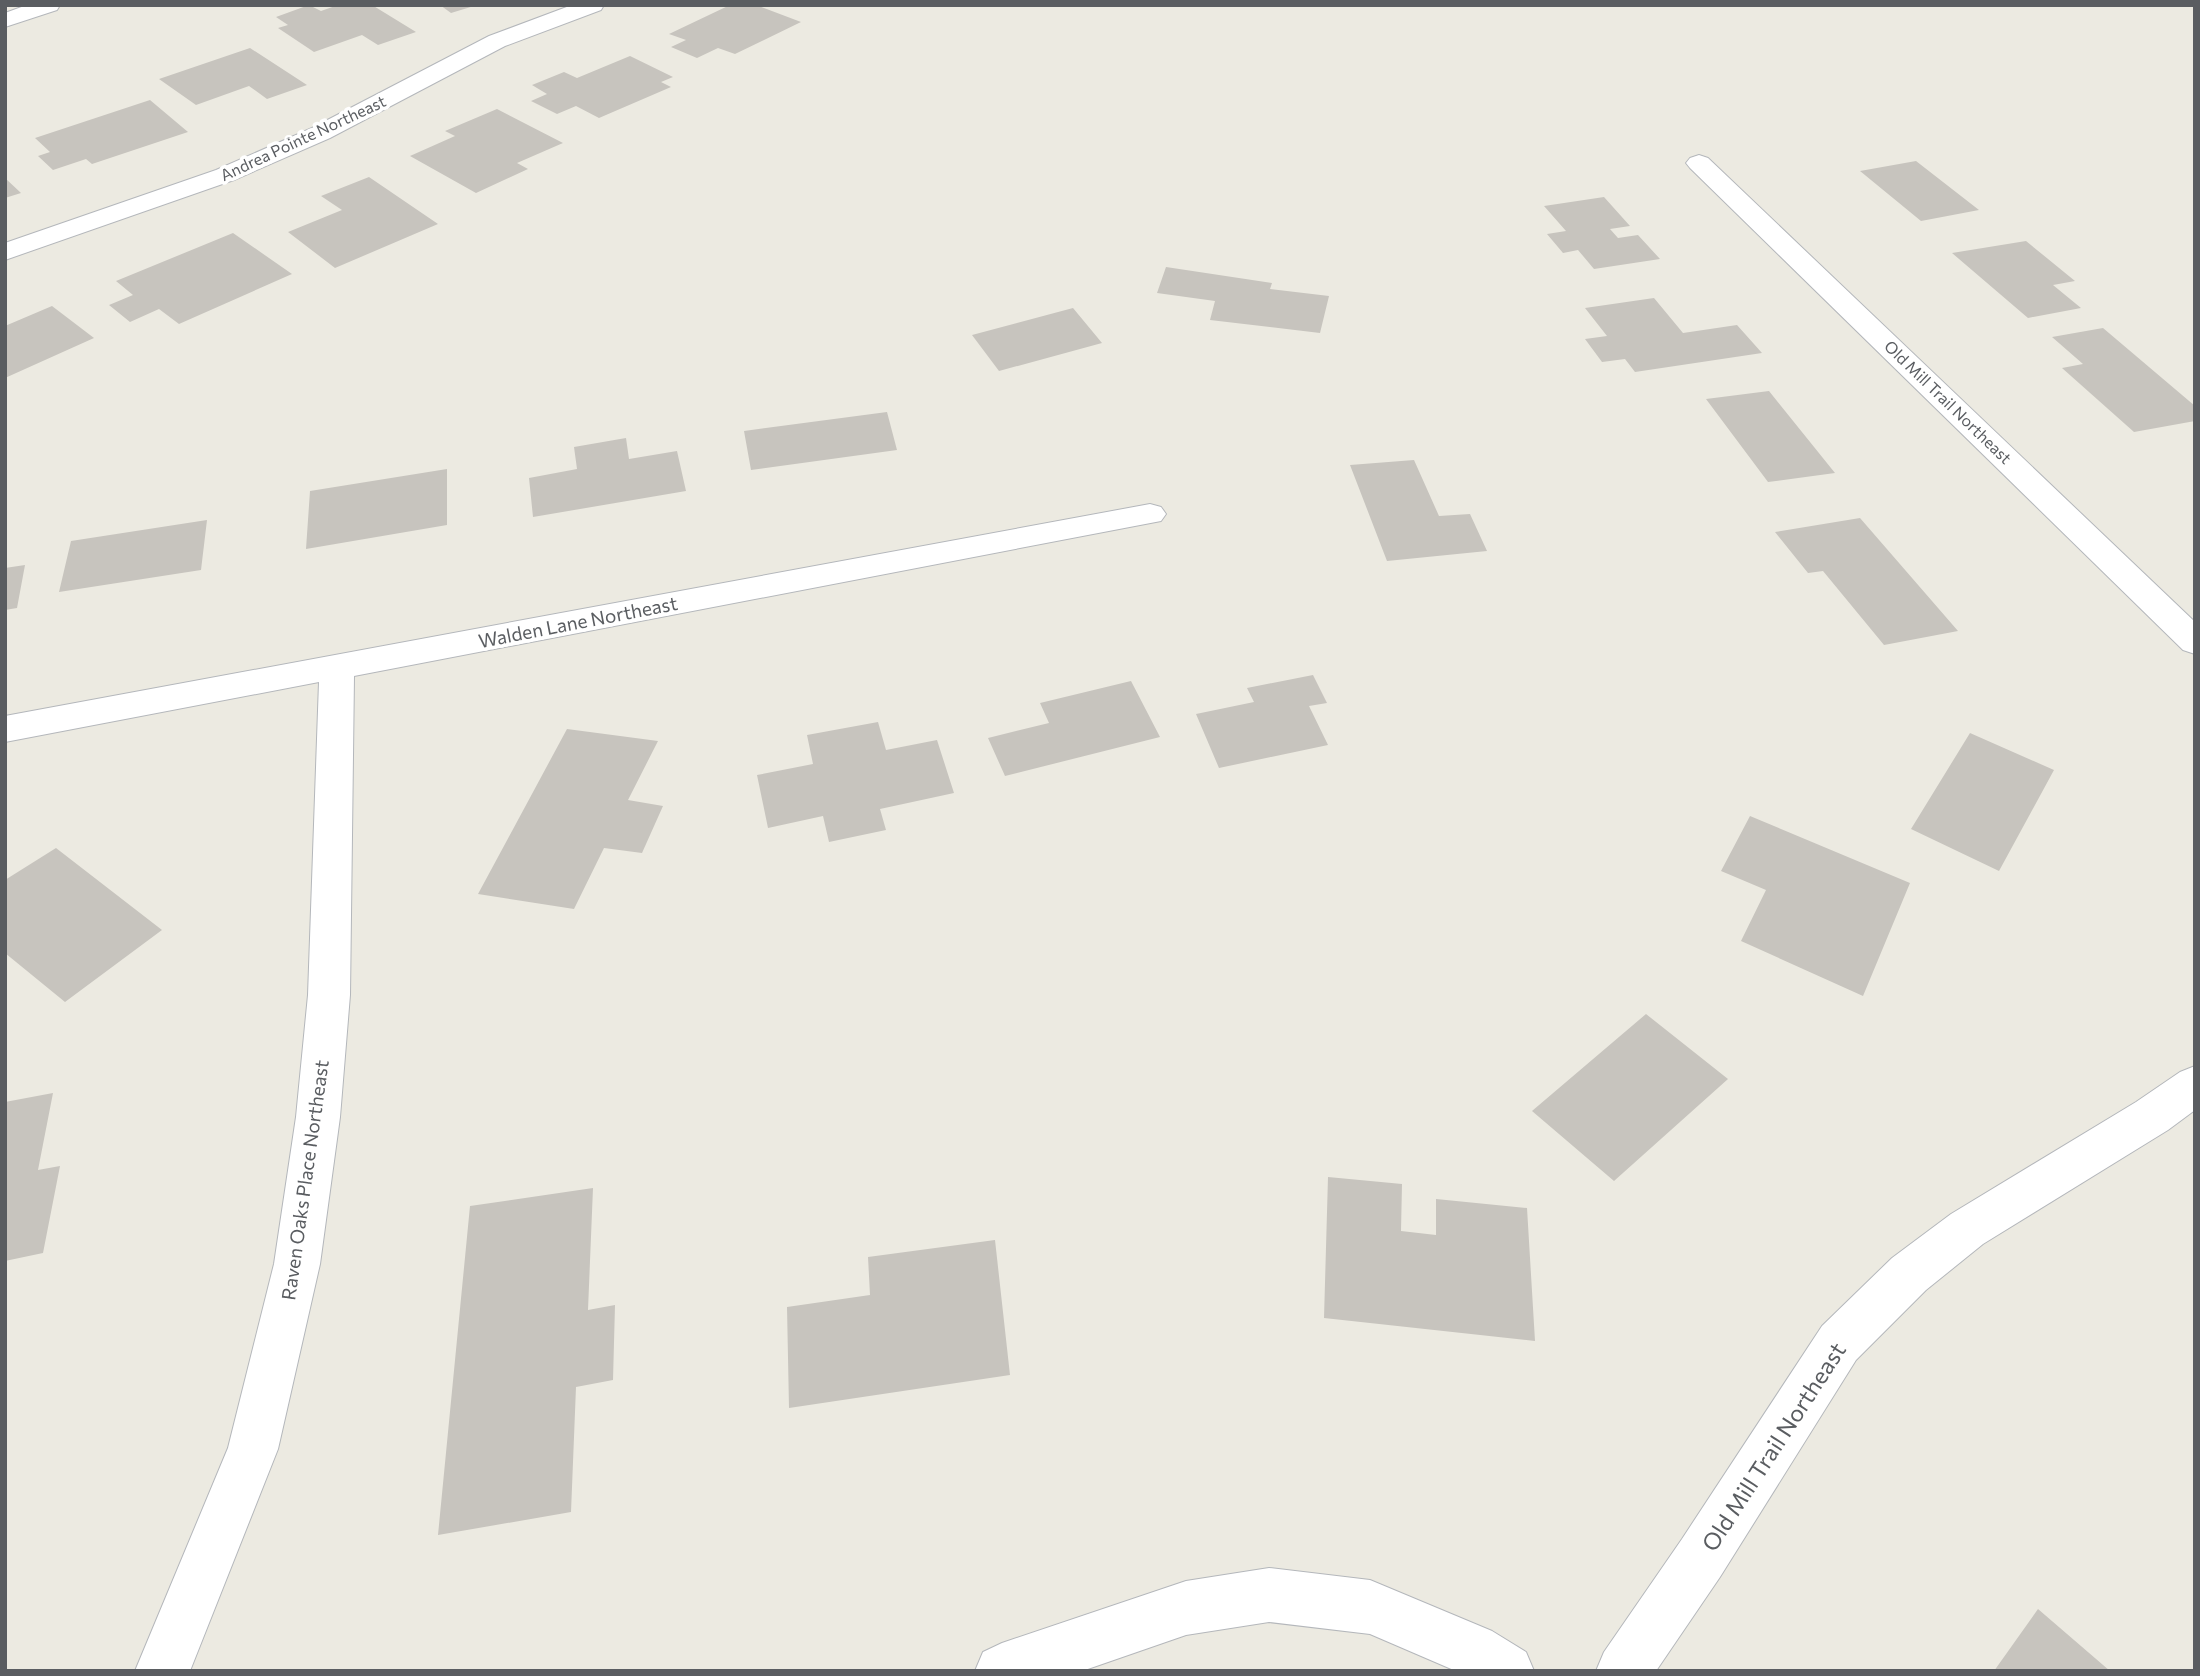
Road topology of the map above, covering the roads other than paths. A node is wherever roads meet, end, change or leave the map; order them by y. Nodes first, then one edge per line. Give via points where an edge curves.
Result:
1 (49, 5) edge
2 (593, 5) edge
3 (5, 20) edge
4 (1699, 163) dead end
5 (5, 252) edge
6 (1150, 514) dead end
7 (2195, 642) edge
8 (337, 668) junction
9 (5, 729) edge
10 (2195, 1085) edge
11 (162, 1671) edge
12 (1002, 1671) edge
13 (1507, 1671) edge
14 (1623, 1671) edge

1 - 3 street
2 - 5 street, Andrea Pointe Northeast via 498,41 321,133 225,176
4 - 7 street, Old Mill Trail Northeast
6 - 8 street, Walden Lane Northeast
8 - 9 street, Walden Lane Northeast
8 - 11 street, Raven Oaks Place Northeast via 329,995 297,1264 253,1449
10 - 14 street, Old Mill Trail Northeast via 1967,1229 1909,1274 1839,1343 1701,1559
12 - 13 street via 1186,1608 1269,1595 1370,1607 1473,1650

